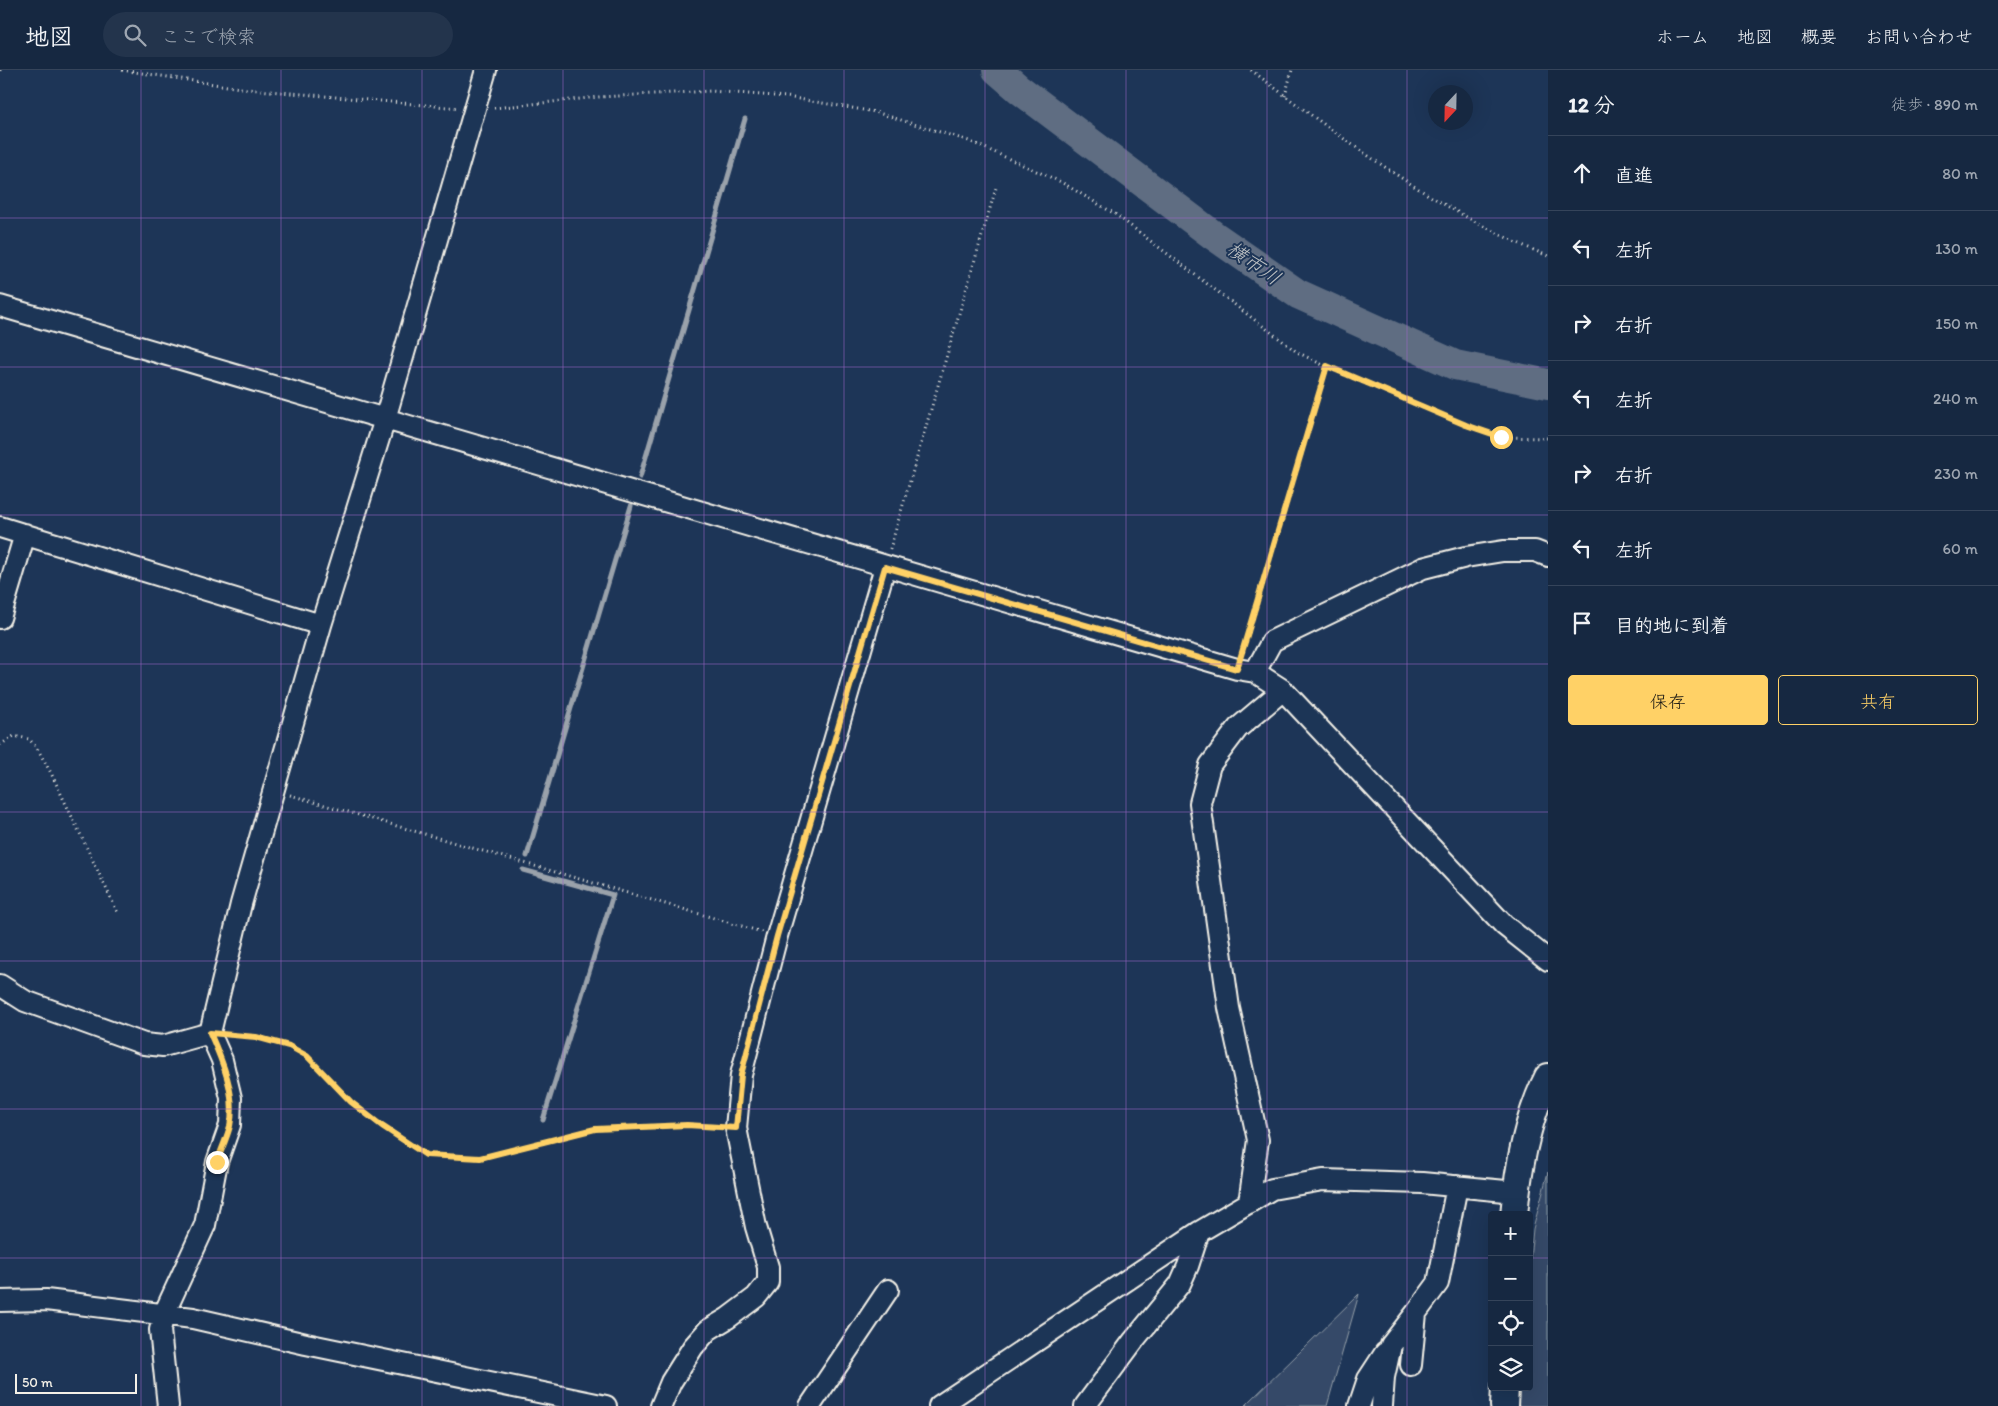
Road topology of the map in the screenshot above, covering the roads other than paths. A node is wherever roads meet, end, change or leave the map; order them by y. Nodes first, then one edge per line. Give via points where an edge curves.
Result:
1 (486, 70) edge
2 (0, 306) edge
3 (385, 419) junction
4 (0, 527) edge
5 (25, 534) junction
6 (1548, 556) edge
7 (885, 567) junction
8 (0, 618) edge
9 (321, 625) junction
10 (1246, 671) junction
11 (1282, 690) junction
12 (1548, 960) edge
13 (0, 984) edge
14 (210, 1033) junction
15 (1548, 1077) edge
16 (1457, 1186) junction
17 (1249, 1203) junction
18 (1515, 1203) edge
19 (1199, 1232) junction
20 (888, 1290) dead end
21 (0, 1301) edge
22 (1416, 1313) junction
23 (164, 1314) junction
24 (1390, 1345) junction
25 (1411, 1365) dead end
26 (1505, 1391) edge
27 (168, 1406) edge
28 (606, 1406) edge
29 (661, 1406) edge
30 (810, 1406) edge
31 (939, 1406) edge
32 (1085, 1406) edge
33 (1359, 1406) edge
34 (1382, 1406) edge
35 (1504, 1406) edge

1 - 3 street
2 - 3 street
3 - 7 street
3 - 9 street
4 - 5 street
5 - 8 street
5 - 9 street
6 - 10 street via 1536,551 1504,551 1423,568 1272,641
7 - 10 street
7 - 29 street via 777,936 741,1075 736,1128 756,1227 768,1267 768,1282 756,1297 708,1330 693,1347 671,1382
9 - 14 street via 240,904
10 - 11 street
11 - 12 street via 1504,925
11 - 17 street via 1238,728 1210,765 1200,803 1228,1008 1258,1140
13 - 14 street via 25,1001 144,1044 163,1046
14 - 23 street via 222,1060 231,1098 230,1125 217,1162 205,1225
15 - 18 main road via 1527,1134
16 - 17 street via 1323,1180 1272,1189
16 - 18 street
16 - 22 street via 1438,1283
17 - 19 street
19 - 31 street
19 - 32 street via 1180,1284
20 - 30 street
21 - 23 street via 46,1300
22 - 24 street
22 - 25 street
23 - 27 street via 160,1330
23 - 28 street
24 - 33 street via 1368,1379
24 - 34 street
26 - 35 main road

